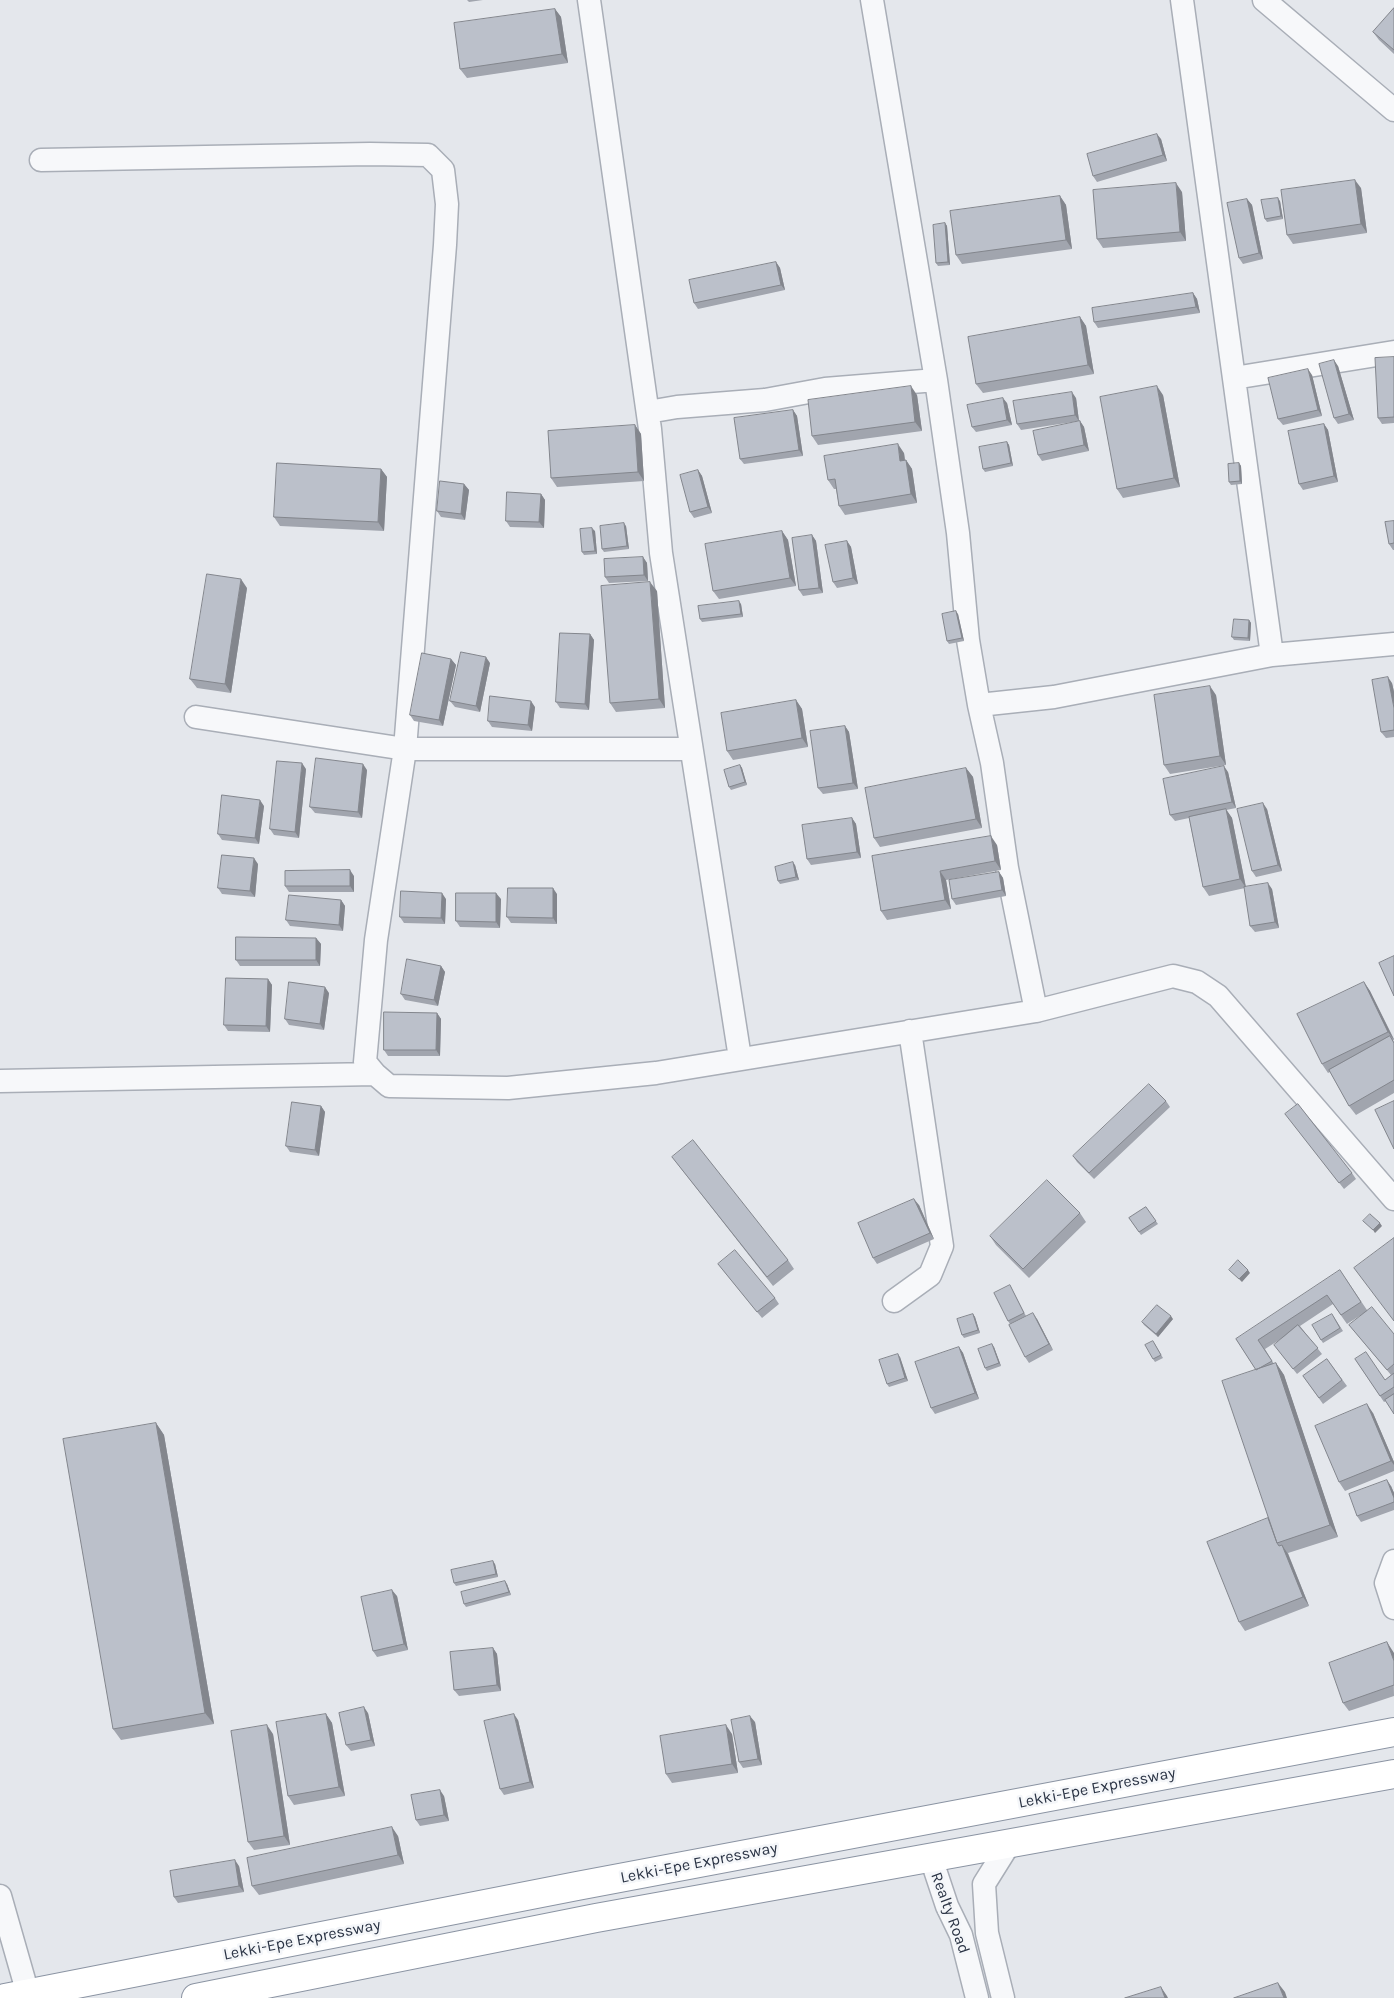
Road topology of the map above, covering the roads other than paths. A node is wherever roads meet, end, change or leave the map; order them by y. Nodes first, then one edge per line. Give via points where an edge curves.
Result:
1 (589, 0) edge
2 (872, 0) edge
3 (1182, 0) edge
4 (1264, 0) edge
5 (1394, 110) edge
6 (40, 160) dead end
7 (1394, 352) edge
8 (1234, 378) junction
9 (936, 380) junction
10 (648, 412) junction
11 (1394, 644) edge
12 (1272, 655) junction
13 (979, 705) junction
14 (196, 717) dead end
15 (405, 749) junction
16 (690, 749) junction
17 (1036, 1011) junction
18 (910, 1031) junction
19 (740, 1058) junction
20 (375, 1074) junction
21 (0, 1081) edge
22 (1394, 1199) edge
23 (894, 1301) dead end
24 (1394, 1560) edge
25 (1394, 1608) edge
26 (1394, 1732) edge
27 (1394, 1774) edge
28 (1009, 1844) junction
29 (931, 1858) junction
30 (0, 1896) edge
31 (16, 1996) edge
32 (196, 1998) edge
33 (977, 1998) edge
34 (1003, 1998) edge

1 - 10 street
2 - 9 street
3 - 8 street
4 - 5 street
6 - 15 street via 428,155 443,170 447,204 445,245
7 - 8 street
8 - 12 street
9 - 10 street via 824,389 765,400
9 - 13 street
10 - 16 street via 661,554
11 - 12 street
12 - 13 street via 1054,697
13 - 17 street
14 - 15 street
15 - 16 street
15 - 20 street via 374,959 365,1062
16 - 19 street
17 - 18 street
17 - 22 street via 1173,976 1197,982 1218,996
18 - 19 street
18 - 23 street via 942,1246 930,1276
19 - 20 street via 656,1073 508,1088 389,1086
20 - 21 street
24 - 25 street via 1386,1583
26 - 31 highway, Lekki-Epe Expressway via 596,1882
27 - 28 highway
28 - 29 highway
28 - 34 street, Realty Road via 984,1884 987,1933
29 - 32 highway via 596,1918
29 - 33 street, Realty Road via 947,1906 961,1935
30 - 31 street

